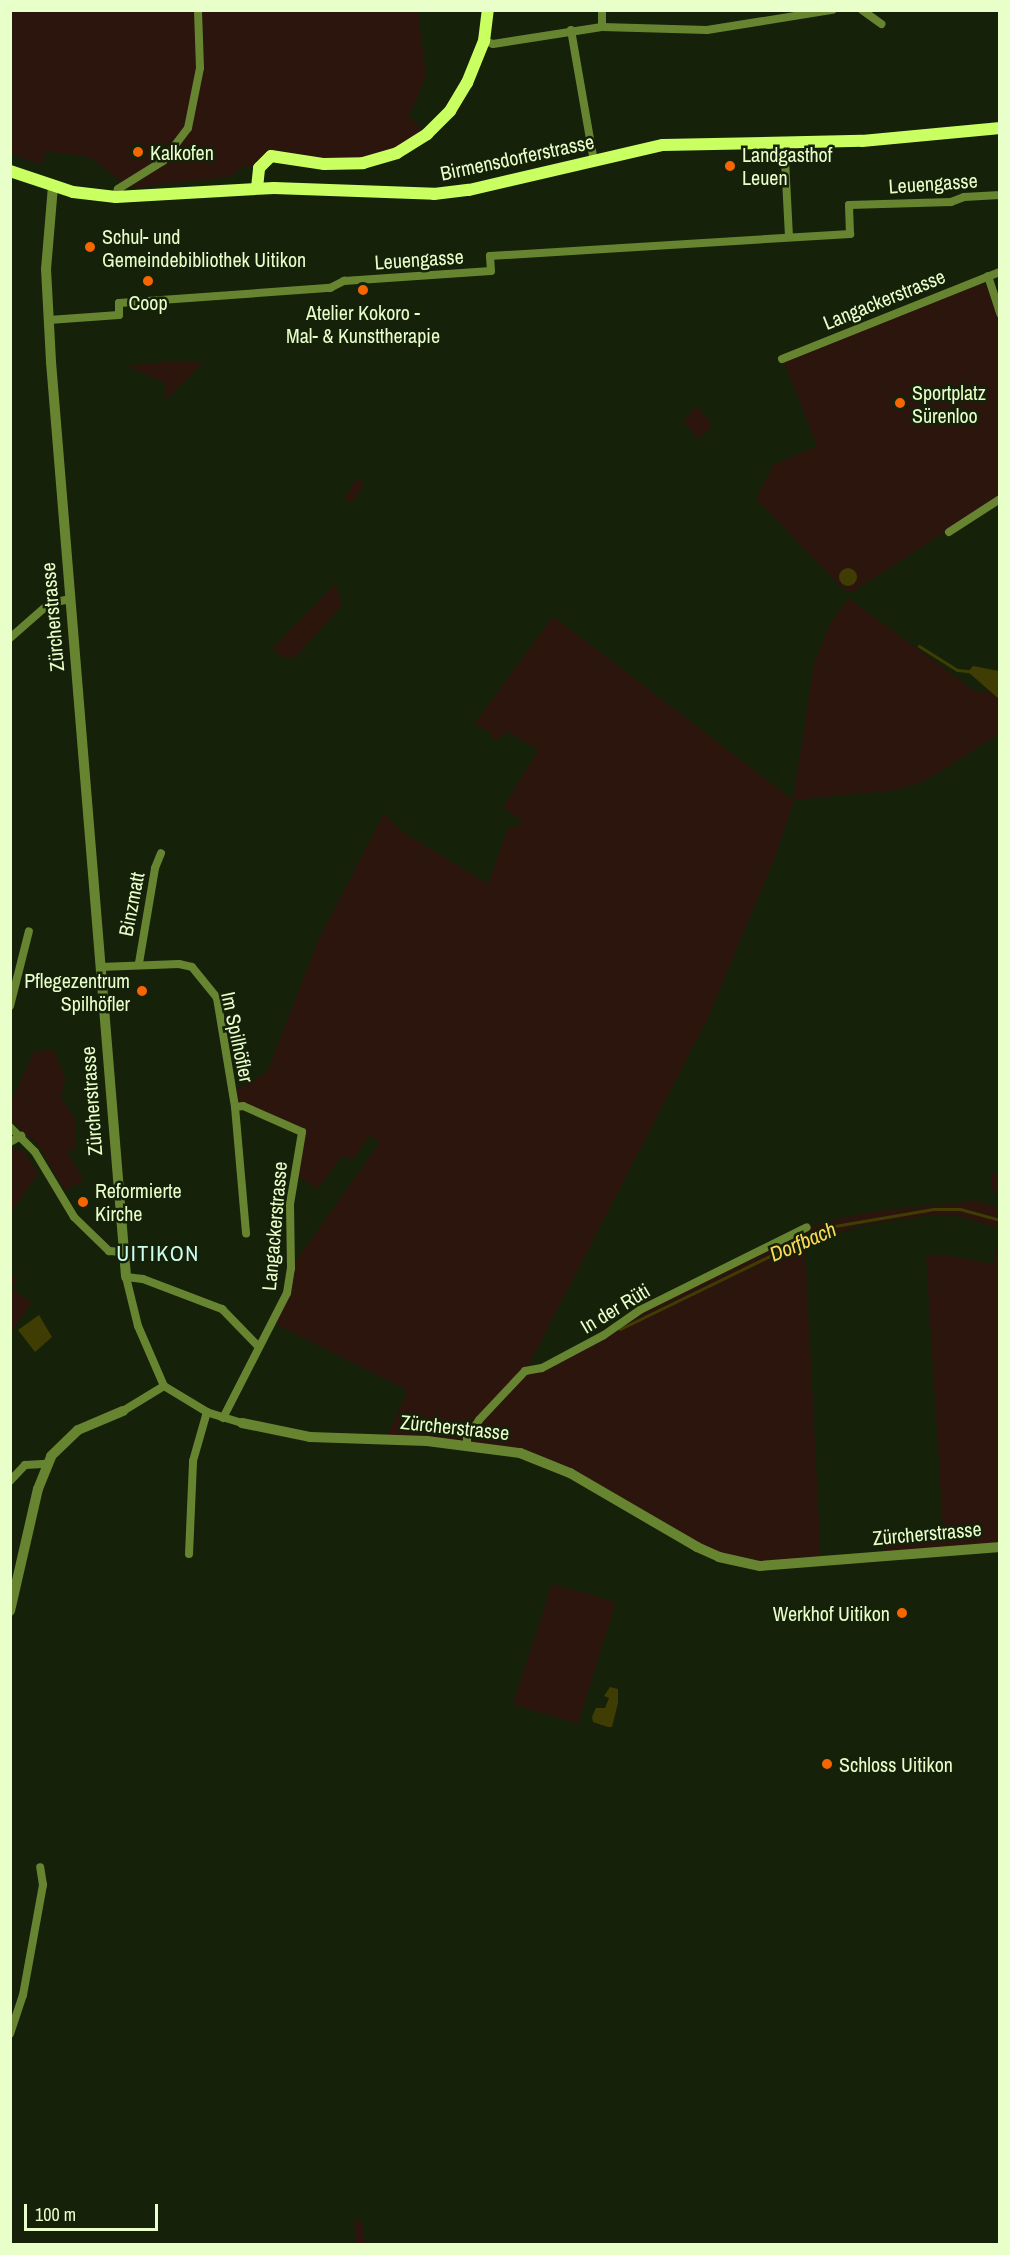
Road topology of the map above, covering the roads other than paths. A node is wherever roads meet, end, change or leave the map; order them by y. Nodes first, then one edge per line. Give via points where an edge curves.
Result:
1 (198, 10) edge
2 (488, 10) edge
3 (602, 10) edge
4 (832, 10) edge
5 (862, 10) edge
6 (881, 24) dead end
7 (602, 27) junction
8 (571, 30) junction
9 (484, 41) junction
10 (999, 128) edge
11 (784, 141) junction
12 (594, 162) junction
13 (10, 171) edge
14 (53, 186) junction
15 (257, 188) junction
16 (999, 195) edge
17 (116, 197) junction
18 (789, 237) junction
19 (999, 272) edge
20 (988, 276) junction
21 (999, 314) edge
22 (49, 320) junction
23 (782, 358) dead end
24 (999, 499) edge
25 (949, 532) dead end
26 (71, 599) junction
27 (10, 638) edge
28 (161, 853) dead end
29 (29, 931) dead end
30 (139, 963) junction
31 (100, 967) junction
32 (10, 1006) edge
33 (236, 1107) junction
34 (10, 1127) edge
35 (302, 1132) joint
36 (21, 1136) junction
37 (10, 1142) edge
38 (807, 1227) dead end
39 (246, 1234) dead end
40 (122, 1252) junction
41 (126, 1277) junction
42 (260, 1347) junction
43 (164, 1386) junction
44 (123, 1411) joint
45 (207, 1413) junction
46 (223, 1418) junction
47 (242, 1423) joint
48 (467, 1445) junction
49 (47, 1464) junction
50 (10, 1481) edge
51 (999, 1547) edge
52 (189, 1554) dead end
53 (10, 1611) edge
54 (40, 1867) dead end
55 (10, 2034) edge

1 - 17 street via 200,68 188,128 164,161 118,189
2 - 9 main road
3 - 7 street
4 - 7 street via 707,30
5 - 6 street
7 - 8 street
8 - 9 street via 493,44
8 - 12 street
9 - 15 main road via 455,104 417,141 385,158 349,165 271,156 259,168
10 - 11 main road, Birmensdorferstrasse via 962,134
11 - 12 main road, Birmensdorferstrasse via 663,145
11 - 18 street
12 - 15 main road, Birmensdorferstrasse via 444,193
13 - 14 main road, Birmensdorferstrasse
14 - 17 main road, Birmensdorferstrasse
14 - 22 street, Zürcherstrasse via 46,268
15 - 17 main road, Birmensdorferstrasse
16 - 18 street, Leuengasse via 964,197 951,202 849,206 850,234
18 - 22 street, Leuengasse via 490,256 491,271 344,281 330,288 119,303 119,315
19 - 20 street, Langackerstrasse
20 - 21 street
20 - 23 street, Langackerstrasse
22 - 26 street, Zürcherstrasse
24 - 25 street
26 - 27 street via 50,603
26 - 31 street, Zürcherstrasse
28 - 30 street, Binzmatt
29 - 32 street
30 - 31 street, Im Spilhöfler
30 - 33 street, Im Spilhöfler via 165,961 192,967 211,986 218,998
31 - 40 street, Zürcherstrasse
33 - 35 street, Im Spilhöfler via 243,1106
33 - 39 street, Im Spilhöfler
34 - 36 street
35 - 42 street, Langackerstrasse via 290,1204 291,1268 287,1293
36 - 37 street
36 - 40 street via 74,1217 109,1251
38 - 48 street, In der Rüti via 640,1310 604,1335 542,1368 525,1371 479,1420 467,1438
40 - 41 street, Zürcherstrasse
41 - 42 street via 143,1279 222,1309
41 - 43 street, Zürcherstrasse via 138,1326
42 - 46 street, Langackerstrasse
43 - 44 street
43 - 45 street, Zürcherstrasse
44 - 49 street via 78,1430 57,1448
45 - 46 street, Zürcherstrasse
45 - 52 street via 193,1461
46 - 47 street, Zürcherstrasse
47 - 48 street, Zürcherstrasse via 310,1437
48 - 51 street, Zürcherstrasse via 520,1453 556,1466 690,1544 738,1562 770,1566
49 - 50 street via 25,1465
49 - 53 street
54 - 55 street via 43,1885 22,1995

